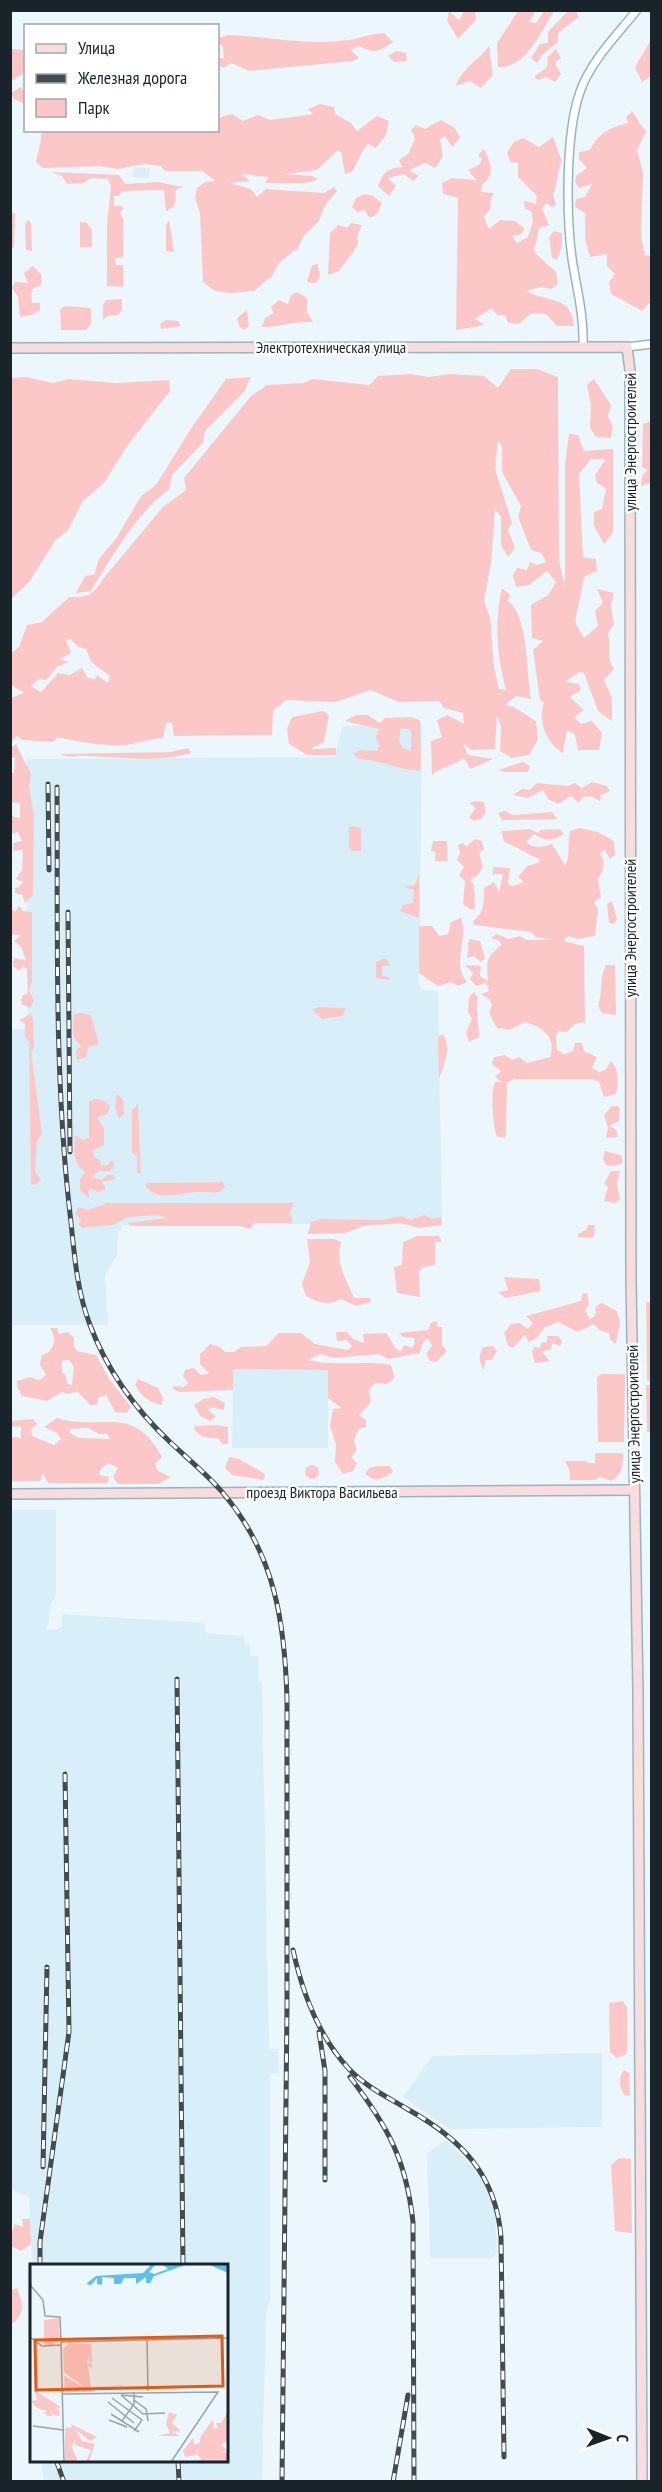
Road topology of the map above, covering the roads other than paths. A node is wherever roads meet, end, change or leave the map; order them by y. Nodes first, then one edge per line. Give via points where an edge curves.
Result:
1 (637, 10) edge
2 (651, 344) edge
3 (584, 346) junction
4 (627, 347) junction
5 (10, 348) edge
6 (634, 1490) junction
7 (10, 1494) edge
8 (642, 2481) edge

1 - 3 street via 587,78 575,112 570,153 570,236 584,315
2 - 4 street, Электротехническая улица
3 - 4 main road, Электротехническая улица
3 - 5 main road, Электротехническая улица
4 - 6 main road, улица Энергостроителей
6 - 7 main road, проезд Виктора Васильева
6 - 8 main road, улица Энергостроителей

